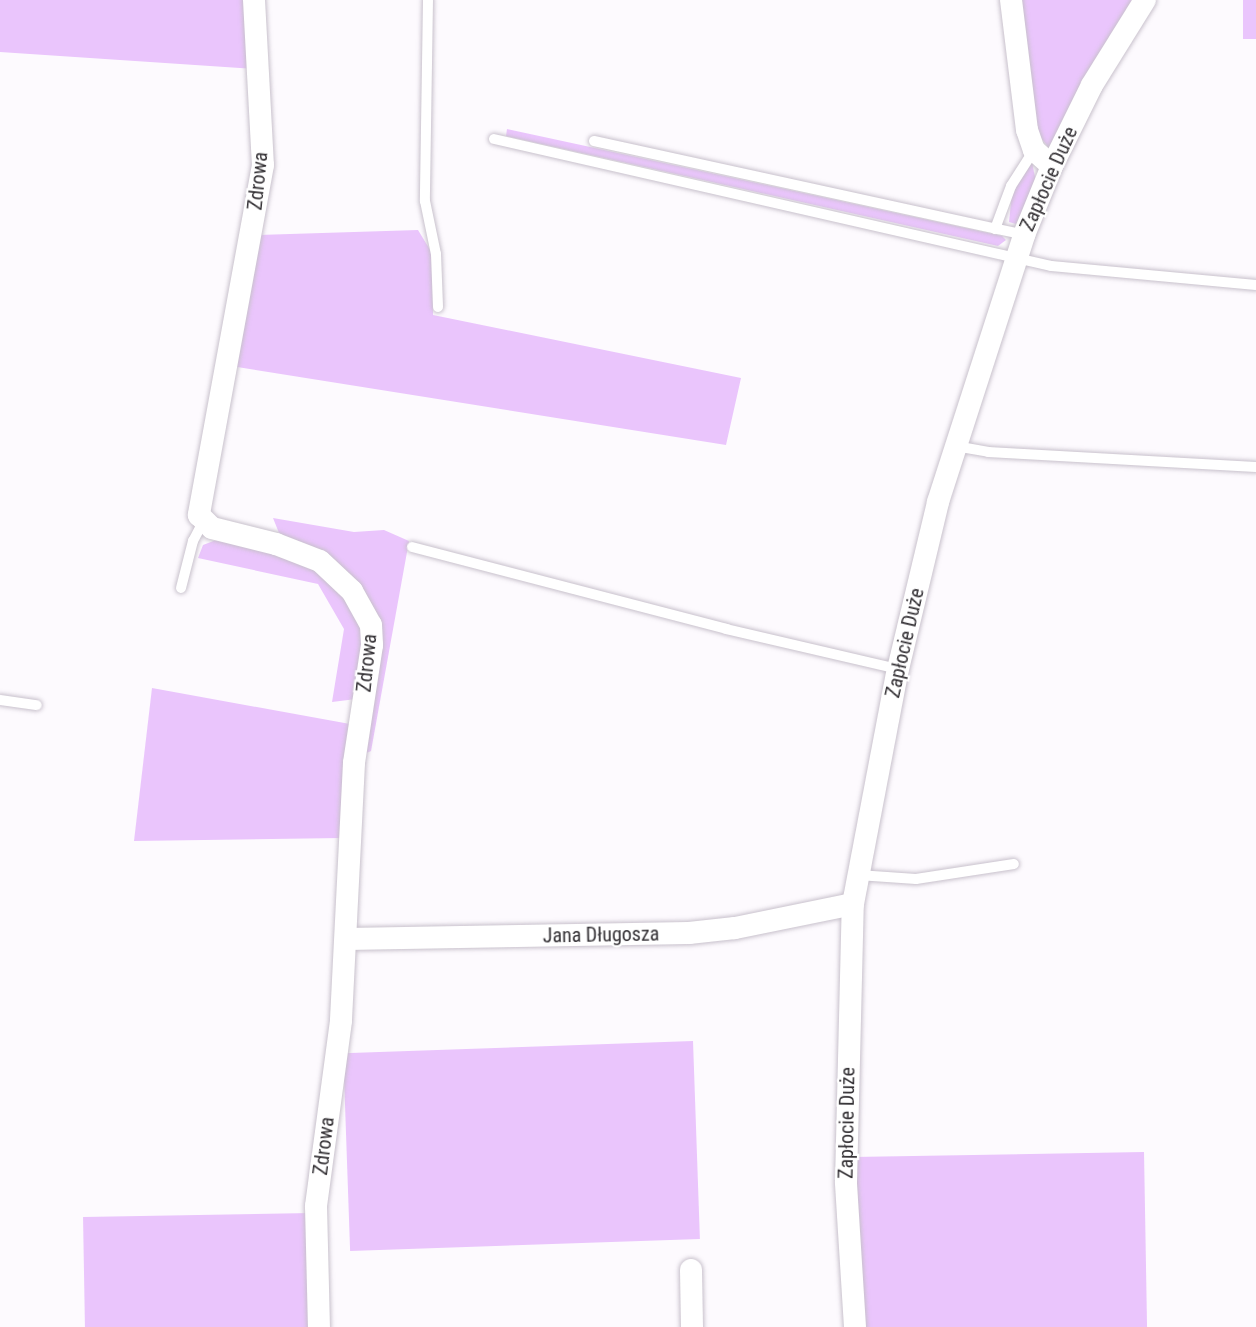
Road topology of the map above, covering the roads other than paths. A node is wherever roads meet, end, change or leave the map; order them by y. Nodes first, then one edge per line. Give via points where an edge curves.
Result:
1 (254, 0) edge
2 (428, 0) edge
3 (1011, 0) edge
4 (1145, 0) edge
5 (494, 139) dead end
6 (594, 141) dead end
7 (1034, 150) junction
8 (1052, 166) junction
9 (995, 229) junction
10 (1024, 235) junction
11 (1015, 260) junction
12 (1256, 285) edge
13 (438, 307) dead end
14 (954, 446) junction
15 (1256, 467) edge
16 (203, 522) junction
17 (412, 547) dead end
18 (181, 588) dead end
19 (898, 669) junction
20 (0, 700) edge
21 (37, 705) dead end
22 (1014, 864) dead end
23 (858, 875) junction
24 (853, 904) junction
25 (347, 939) junction
26 (692, 1270) dead end
27 (319, 1327) edge
28 (692, 1327) edge
29 (855, 1327) edge

1 - 16 street, Zdrowa via 263,165 200,506
2 - 13 lane via 425,201 436,254
3 - 7 street via 1027,130
4 - 8 street, Zapłocie Duże via 1092,86
5 - 11 lane
6 - 9 lane
7 - 8 street
7 - 9 lane via 1011,186
8 - 10 street, Zapłocie Duże
9 - 10 lane
10 - 11 street, Zapłocie Duże
11 - 12 lane via 1089,271
11 - 14 street, Zapłocie Duże
14 - 15 lane via 988,452
14 - 19 street, Zapłocie Duże
16 - 18 lane via 193,541
16 - 25 street, Zdrowa via 320,561 352,591 371,625 372,645 354,763
17 - 19 lane via 726,629
19 - 23 street, Zapłocie Duże
20 - 21 lane
22 - 23 lane via 916,879
23 - 24 street, Zapłocie Duże
24 - 25 street, Jana Długosza via 735,928 689,933
24 - 29 street, Zapłocie Duże via 846,1182
25 - 27 street, Zdrowa via 316,1206
26 - 28 street

